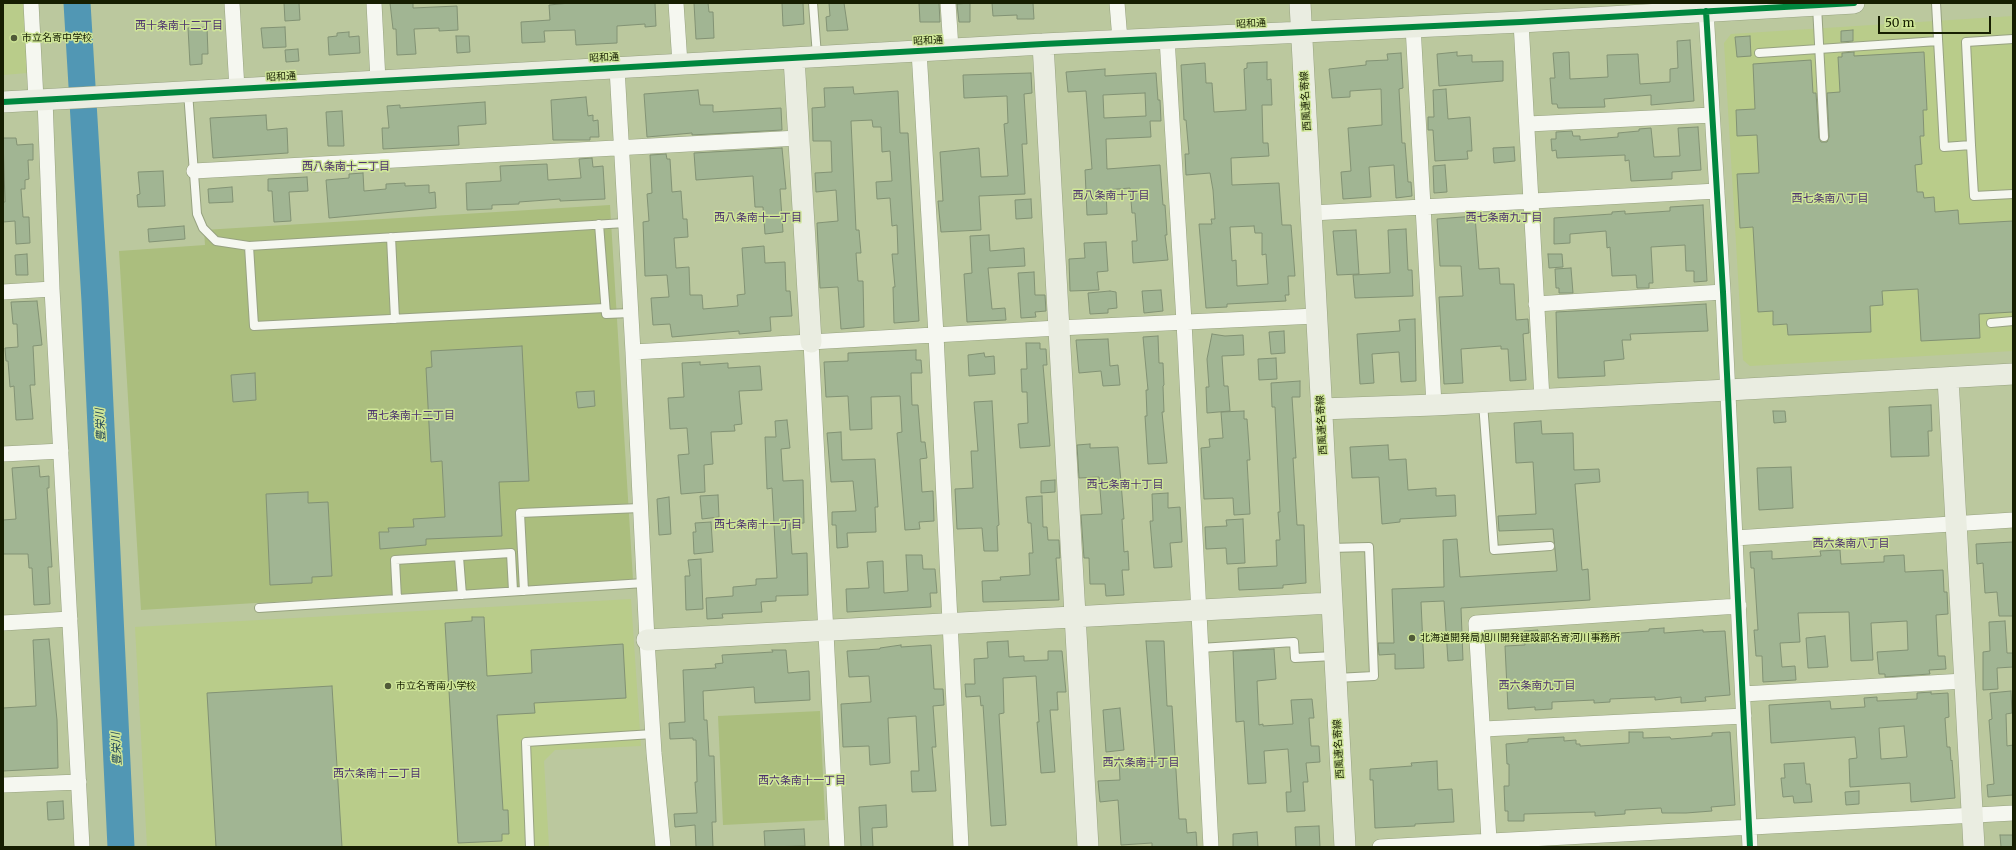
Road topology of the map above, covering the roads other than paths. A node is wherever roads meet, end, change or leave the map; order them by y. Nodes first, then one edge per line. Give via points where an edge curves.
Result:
1 (30, 3) edge
2 (232, 3) edge
3 (374, 3) edge
4 (676, 3) edge
5 (813, 3) edge
6 (948, 3) edge
7 (1117, 3) edge
8 (1300, 3) edge
9 (1854, 3) edge
10 (1936, 3) edge
11 (1817, 5) junction
12 (1620, 9) edge
13 (1706, 10) junction
14 (1521, 22) junction
15 (1413, 26) junction
16 (1302, 31) junction
17 (1167, 38) junction
18 (1120, 40) junction
19 (2013, 40) edge
20 (1938, 41) junction
21 (1043, 44) junction
22 (951, 49) junction
23 (1819, 49) junction
24 (919, 51) junction
25 (1760, 53) dead end
26 (817, 57) junction
27 (794, 58) junction
28 (680, 64) junction
29 (616, 68) junction
30 (378, 81) junction
31 (237, 89) junction
32 (188, 92) junction
33 (46, 100) junction
34 (3, 102) edge
35 (1712, 114) junction
36 (1528, 124) junction
37 (1824, 137) dead end
38 (798, 138) junction
39 (1971, 145) junction
40 (621, 149) junction
41 (194, 171) junction
42 (1717, 191) junction
43 (2013, 194) edge
44 (1531, 202) junction
45 (1424, 207) junction
46 (1312, 213) junction
47 (625, 223) junction
48 (599, 224) junction
49 (391, 237) junction
50 (249, 246) junction
51 (52, 289) junction
52 (3, 292) edge
53 (1723, 292) junction
54 (1536, 304) junction
55 (605, 308) junction
56 (631, 313) junction
57 (1316, 316) junction
58 (395, 319) junction
59 (2013, 321) edge
60 (1184, 322) junction
61 (1991, 323) dead end
62 (1058, 328) junction
63 (936, 335) junction
64 (811, 342) junction
65 (633, 352) junction
66 (2013, 374) edge
67 (1948, 378) junction
68 (1728, 390) junction
69 (1542, 399) junction
70 (1483, 402) junction
71 (1434, 405) junction
72 (1321, 408) junction
73 (61, 451) junction
74 (3, 454) edge
75 (640, 508) junction
76 (2013, 520) edge
77 (1957, 523) junction
78 (1735, 538) junction
79 (1550, 546) dead end
80 (1328, 548) junction
81 (459, 557) junction
82 (644, 583) junction
83 (513, 591) junction
84 (524, 591) junction
85 (462, 595) junction
86 (397, 599) junction
87 (1331, 603) junction
88 (1739, 606) junction
89 (259, 608) dead end
90 (1198, 611) junction
91 (1074, 618) junction
92 (70, 620) junction
93 (3, 623) edge
94 (950, 623) junction
95 (826, 630) junction
96 (647, 640) junction
97 (1200, 648) junction
98 (1334, 656) junction
99 (1336, 678) junction
100 (1964, 681) junction
101 (1743, 694) junction
102 (1744, 716) junction
103 (1484, 729) junction
104 (653, 734) junction
105 (79, 782) junction
106 (3, 785) edge
107 (2013, 813) edge
108 (1972, 815) junction
109 (1749, 826) junction
110 (1489, 840) junction
111 (1464, 844) edge
112 (82, 847) edge
113 (530, 847) edge
114 (663, 847) edge
115 (837, 847) edge
116 (961, 847) edge
117 (1088, 847) edge
118 (1211, 847) edge
119 (1345, 847) edge
120 (1380, 847) edge
121 (1750, 847) edge
122 (1974, 847) edge

1 - 33 street
2 - 31 street
3 - 30 street
4 - 28 street
5 - 26 lane
6 - 22 street
7 - 18 street
8 - 16 street, 西風連名寄線
9 - 11 street, 昭和通
10 - 20 lane
11 - 13 street, 昭和通
11 - 23 lane
12 - 13 street, 昭和通
12 - 14 street, 昭和通
13 - 35 street
14 - 15 street, 昭和通
14 - 36 street
15 - 16 street, 昭和通
15 - 45 street
16 - 17 street, 昭和通
16 - 46 street, 西風連名寄線
17 - 18 street, 昭和通
17 - 60 street
18 - 21 street, 昭和通
19 - 39 lane via 1966,42
20 - 23 lane
20 - 39 lane via 1944,147
21 - 22 street, 昭和通
21 - 62 street
22 - 24 street, 昭和通
23 - 25 lane
23 - 37 lane
24 - 26 street, 昭和通
24 - 63 street
26 - 27 street, 昭和通
27 - 28 street, 昭和通
27 - 38 street
28 - 29 street, 昭和通
29 - 30 street, 昭和通
29 - 40 street
30 - 31 street, 昭和通
31 - 32 street, 昭和通
32 - 33 street, 昭和通
32 - 41 lane
33 - 34 street, 昭和通
33 - 51 street
35 - 36 street
35 - 42 street
36 - 44 street
38 - 40 street
38 - 64 street
39 - 43 lane via 1974,196
40 - 41 street
40 - 47 street
41 - 50 lane via 197,214 203,228 216,241
42 - 44 street
42 - 53 street
44 - 45 street
44 - 54 street
45 - 46 street
45 - 71 street
46 - 57 street, 西風連名寄線
47 - 48 lane
47 - 56 street
48 - 49 lane
48 - 55 lane
49 - 50 lane
49 - 58 lane
50 - 58 lane via 254,326
51 - 52 street
51 - 73 street
53 - 54 street
53 - 68 street
54 - 69 street
55 - 56 lane via 606,314
55 - 58 lane
56 - 65 street
57 - 60 street
57 - 72 street, 西風連名寄線
59 - 61 lane
60 - 62 street
60 - 90 street
62 - 63 street
62 - 91 street
63 - 64 street
63 - 94 street
64 - 65 street
64 - 95 street
65 - 75 street
66 - 67 street
67 - 68 street
67 - 77 street
68 - 69 street
68 - 78 street
69 - 70 street
70 - 71 street
70 - 79 lane via 1494,550
71 - 72 street
72 - 80 street, 西風連名寄線
73 - 74 street
73 - 92 street
75 - 82 street
75 - 84 lane via 520,513
76 - 77 street
77 - 78 street
77 - 100 street
78 - 88 street
80 - 87 street, 西風連名寄線
80 - 99 lane via 1369,547 1374,676
81 - 83 lane via 511,553
81 - 85 lane
81 - 86 lane via 395,560
82 - 84 lane
82 - 96 street
83 - 84 lane
83 - 85 lane
85 - 86 lane
86 - 89 lane
87 - 90 street
87 - 98 street, 西風連名寄線
88 - 101 street
88 - 103 street via 1476,623
90 - 91 street
90 - 97 street
91 - 94 street
91 - 117 street
92 - 93 street
92 - 105 street
94 - 95 street
94 - 116 street
95 - 96 street
95 - 115 street
96 - 104 street
97 - 98 lane via 1294,642 1295,658
97 - 118 street
98 - 99 street, 西風連名寄線
99 - 119 street, 西風連名寄線
100 - 101 street
100 - 108 street
101 - 102 street
102 - 103 street
102 - 109 street
103 - 110 street
104 - 113 lane via 526,742
104 - 114 street
105 - 106 street
105 - 112 street
107 - 108 street
108 - 109 street
108 - 122 street
109 - 110 street
109 - 121 street
110 - 111 street
111 - 120 street

